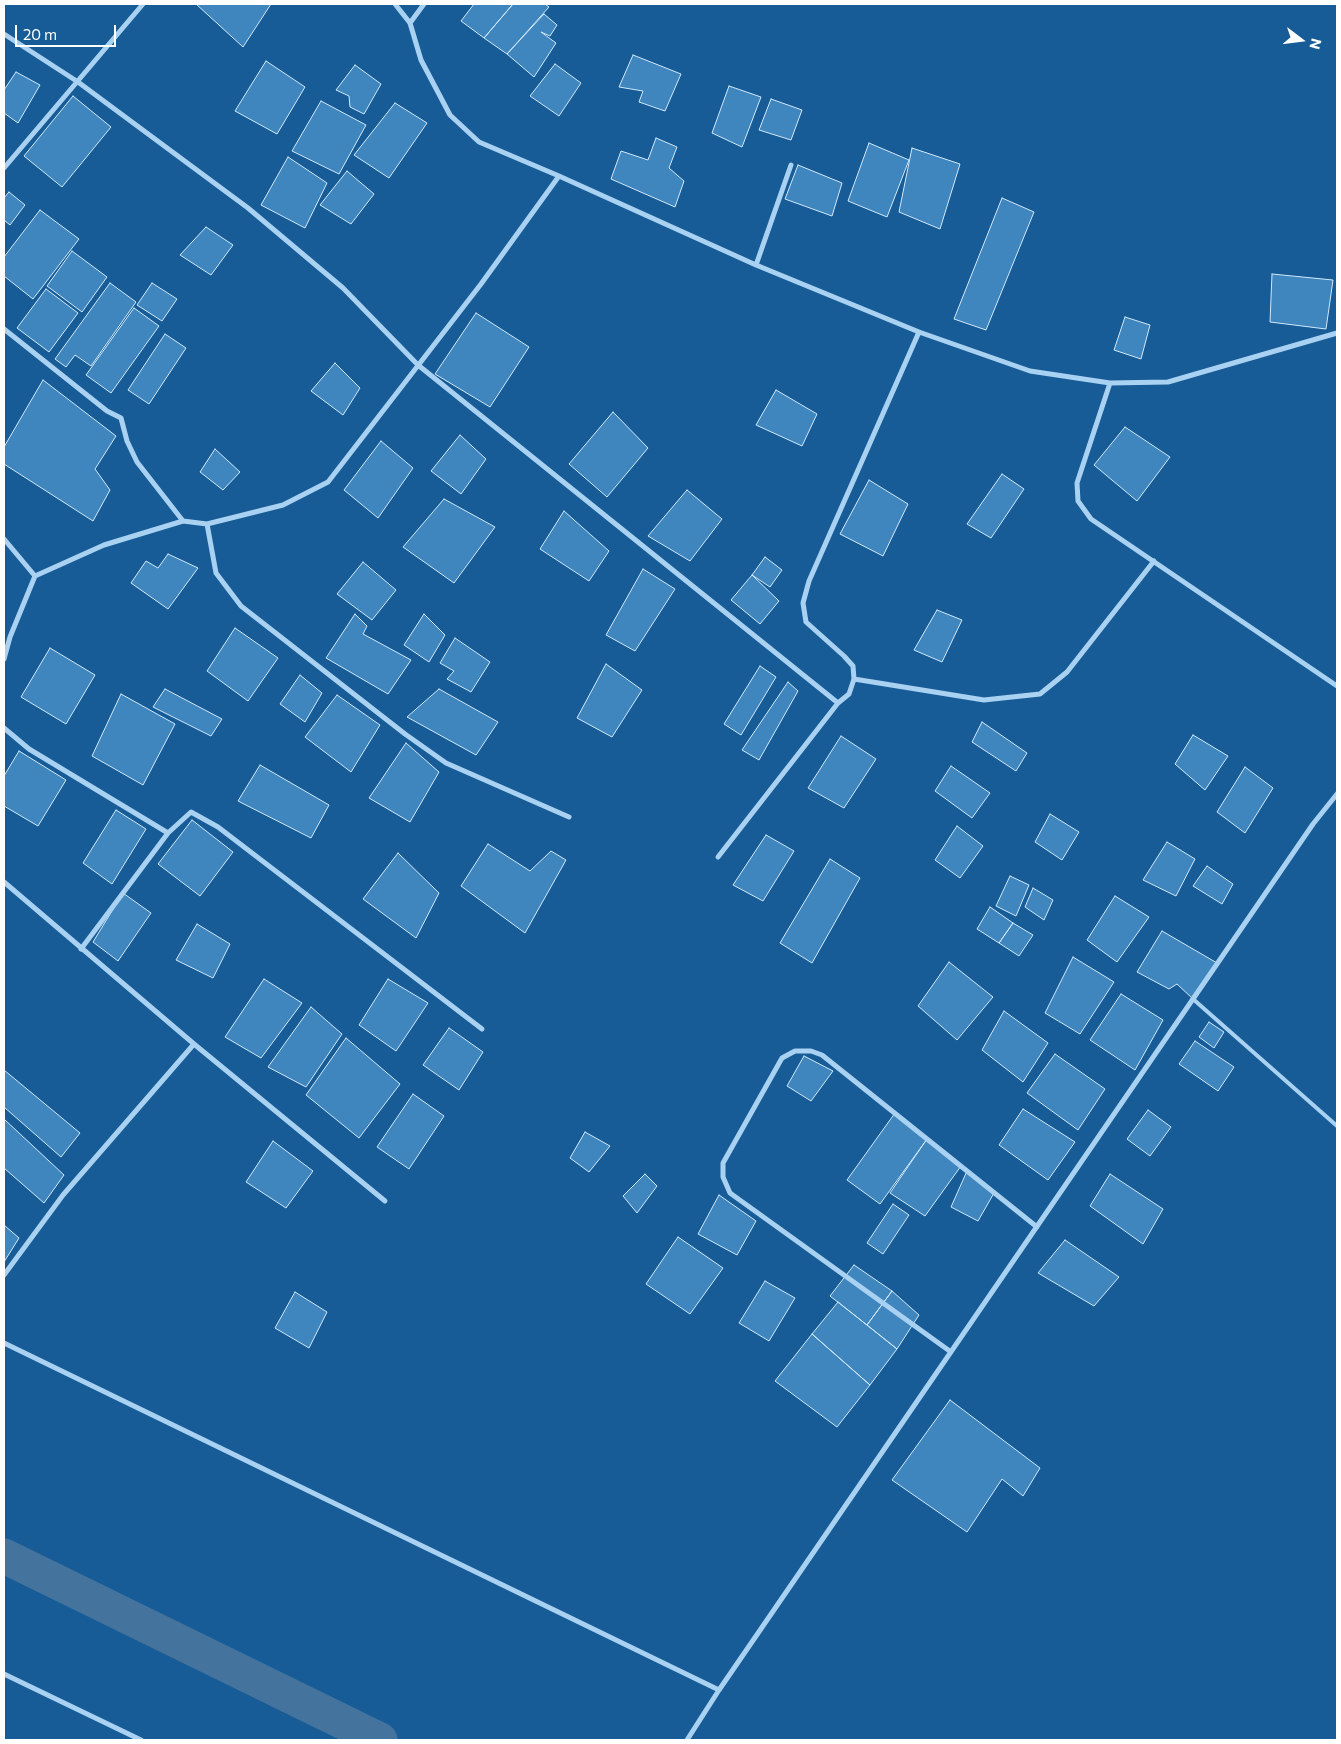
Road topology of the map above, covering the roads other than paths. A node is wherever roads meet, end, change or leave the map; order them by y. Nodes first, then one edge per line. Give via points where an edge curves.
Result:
1 (143, 4) edge
2 (395, 4) edge
3 (424, 4) edge
4 (410, 23) junction
5 (4, 34) edge
6 (78, 82) junction
7 (791, 165) dead end
8 (4, 168) edge
9 (559, 176) junction
10 (756, 265) junction
11 (4, 329) edge
12 (919, 332) junction
13 (1337, 333) edge
14 (418, 365) junction
15 (1110, 383) junction
16 (182, 521) junction
17 (207, 524) junction
18 (4, 540) edge
19 (1154, 561) junction
20 (35, 576) junction
21 (4, 658) edge
22 (854, 680) junction
23 (1337, 686) edge
24 (838, 703) junction
25 (4, 728) edge
26 (1337, 794) edge
27 (569, 817) dead end
28 (168, 833) junction
29 (718, 857) dead end
30 (4, 882) edge
31 (81, 949) junction
32 (1193, 999) junction
33 (482, 1029) dead end
34 (194, 1044) junction
35 (1337, 1126) edge
36 (385, 1201) dead end
37 (1037, 1227) junction
38 (4, 1275) edge
39 (4, 1343) edge
40 (951, 1352) junction
41 (4, 1674) edge
42 (719, 1690) junction
43 (140, 1740) edge
44 (687, 1740) edge

1 - 6 street
2 - 4 street
3 - 4 street
4 - 9 street via 422,60 450,115 479,142
5 - 6 street
6 - 8 street
6 - 14 street via 248,208 343,288
7 - 10 street
9 - 10 street
9 - 14 street
10 - 12 street
11 - 16 street via 106,411 121,418 137,462
12 - 15 street via 1030,371
12 - 22 street via 802,603 806,622 853,666
13 - 15 street via 1168,382
14 - 17 street via 328,482 284,505
14 - 24 street
15 - 19 street via 1076,483 1078,501 1091,518
16 - 17 street
16 - 20 street via 104,545
17 - 27 street via 216,573 241,606 446,763
18 - 20 street
19 - 22 street via 1067,672 1040,694 984,700
19 - 23 street
20 - 21 street
22 - 24 street via 849,694
24 - 29 street
25 - 28 street via 29,749
26 - 32 street via 1312,824
28 - 31 street
28 - 33 street via 191,812 218,827
30 - 31 street
31 - 34 street
32 - 35 lane
32 - 37 street
34 - 36 street
34 - 38 street via 63,1195
37 - 40 street
37 - 40 street via 822,1055 795,1051 782,1058 723,1163 723,1177 730,1193
39 - 42 street
40 - 42 street
41 - 43 street
42 - 44 street

